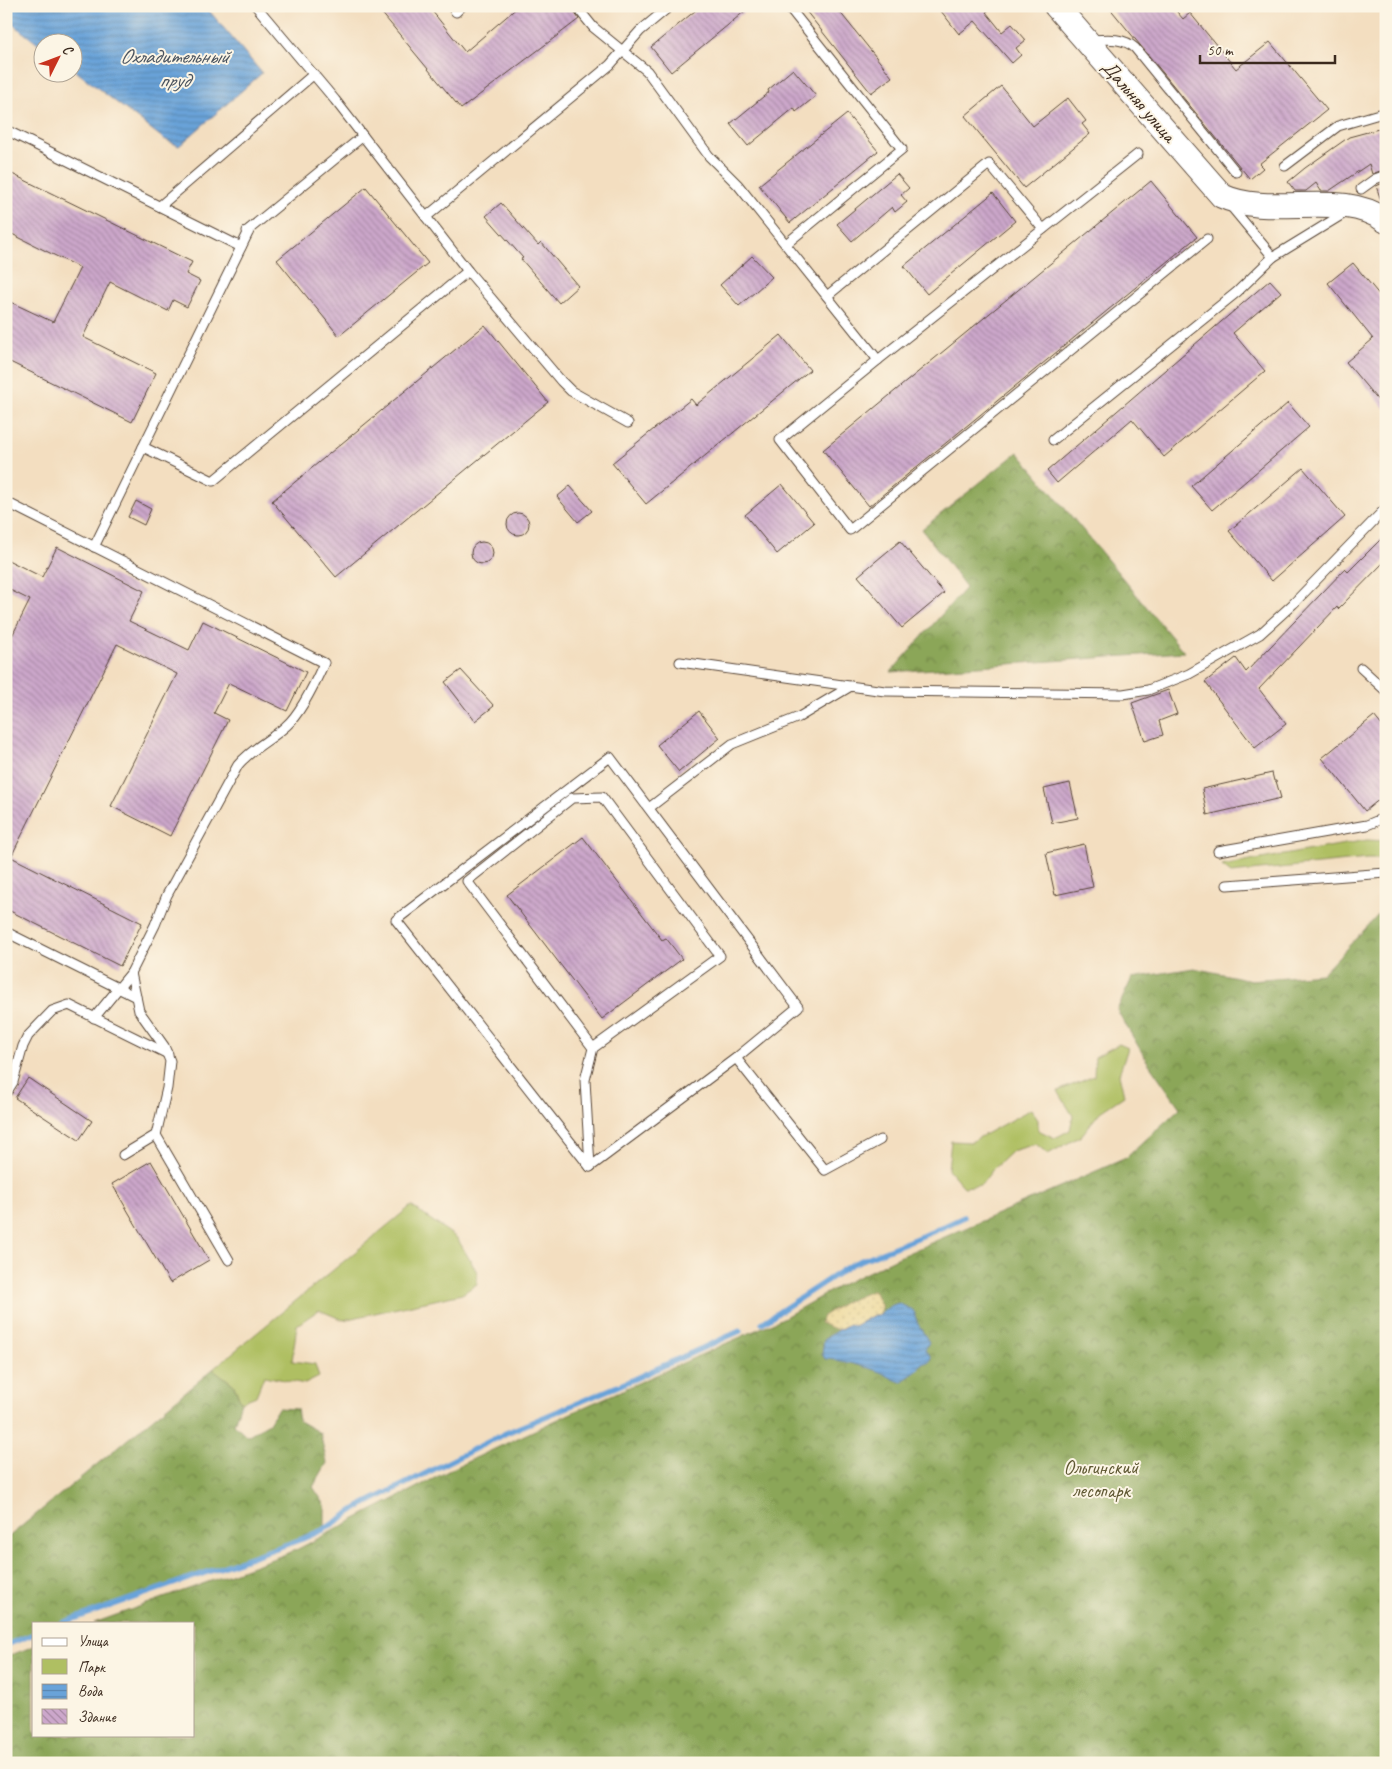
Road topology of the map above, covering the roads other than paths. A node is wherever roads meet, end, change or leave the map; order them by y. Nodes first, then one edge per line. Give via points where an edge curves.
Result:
1 (256, 6) edge
2 (451, 6) edge
3 (462, 6) edge
4 (576, 6) edge
5 (670, 6) edge
6 (788, 6) edge
7 (1056, 6) edge
8 (1086, 41) junction
9 (623, 51) junction
10 (314, 74) junction
11 (1386, 112) edge
12 (6, 130) edge
13 (363, 136) junction
14 (1138, 154) dead end
15 (1285, 166) dead end
16 (1236, 172) dead end
17 (1386, 176) edge
18 (1222, 196) junction
19 (1358, 198) junction
20 (160, 206) junction
21 (426, 216) junction
22 (1386, 220) edge
23 (1043, 229) junction
24 (1207, 239) dead end
25 (786, 244) junction
26 (237, 245) junction
27 (1273, 257) junction
28 (468, 271) junction
29 (827, 296) junction
30 (878, 360) junction
31 (628, 423) dead end
32 (1053, 440) dead end
33 (143, 447) junction
34 (6, 502) edge
35 (1386, 508) edge
36 (94, 547) junction
37 (680, 662) dead end
38 (1361, 668) dead end
39 (851, 686) junction
40 (1386, 692) edge
41 (648, 808) junction
42 (1386, 817) edge
43 (1218, 851) dead end
44 (1386, 873) edge
45 (1227, 885) dead end
46 (6, 932) edge
47 (131, 973) junction
48 (118, 988) junction
49 (136, 997) junction
50 (94, 1018) junction
51 (593, 1048) junction
52 (168, 1054) junction
53 (736, 1058) junction
54 (6, 1093) edge
55 (156, 1135) junction
56 (880, 1140) dead end
57 (123, 1155) dead end
58 (590, 1168) junction
59 (229, 1260) dead end

1 - 10 lane
2 - 3 lane via 456,12
4 - 9 lane via 593,27
5 - 9 lane via 640,31
6 - 25 lane via 902,148
7 - 8 street, Дальняя улица
8 - 16 lane via 1128,42
8 - 18 street, Дальняя улица
9 - 21 lane
9 - 25 lane via 647,71 709,156 738,185
10 - 13 lane
10 - 20 lane
11 - 15 lane via 1338,126
12 - 20 lane
13 - 21 lane
13 - 26 lane via 250,229
14 - 23 lane
17 - 19 lane via 1375,179
18 - 19 street via 1233,201 1272,206
18 - 27 lane, Дальняя улица
19 - 22 street
19 - 27 lane
20 - 26 lane
21 - 28 lane
23 - 29 lane via 989,164
23 - 30 lane
24 - 30 lane via 850,530 780,440
25 - 29 lane
26 - 33 lane
27 - 32 lane via 1237,292
28 - 31 lane via 571,391
28 - 33 lane via 213,482
29 - 30 lane
33 - 36 lane
34 - 36 lane
35 - 39 lane via 1260,634 1189,674 1148,690 1123,694 885,691
36 - 47 lane via 324,663 295,717 245,756 231,775 167,895
37 - 39 lane
38 - 40 lane
39 - 41 lane via 799,717 732,744
41 - 53 lane via 798,1008
41 - 58 lane via 610,758 396,920
42 - 43 lane via 1367,825
44 - 45 lane
46 - 48 lane
47 - 48 lane
47 - 49 lane
48 - 49 lane
48 - 50 lane
49 - 52 lane via 139,1011
50 - 52 lane
50 - 54 lane via 69,1005 52,1011 26,1041
51 - 51 lane via 720,956 602,797 572,798 467,881
51 - 58 lane via 585,1080
52 - 55 lane via 170,1072
53 - 56 lane via 825,1170
53 - 58 lane
55 - 57 lane
55 - 59 lane

